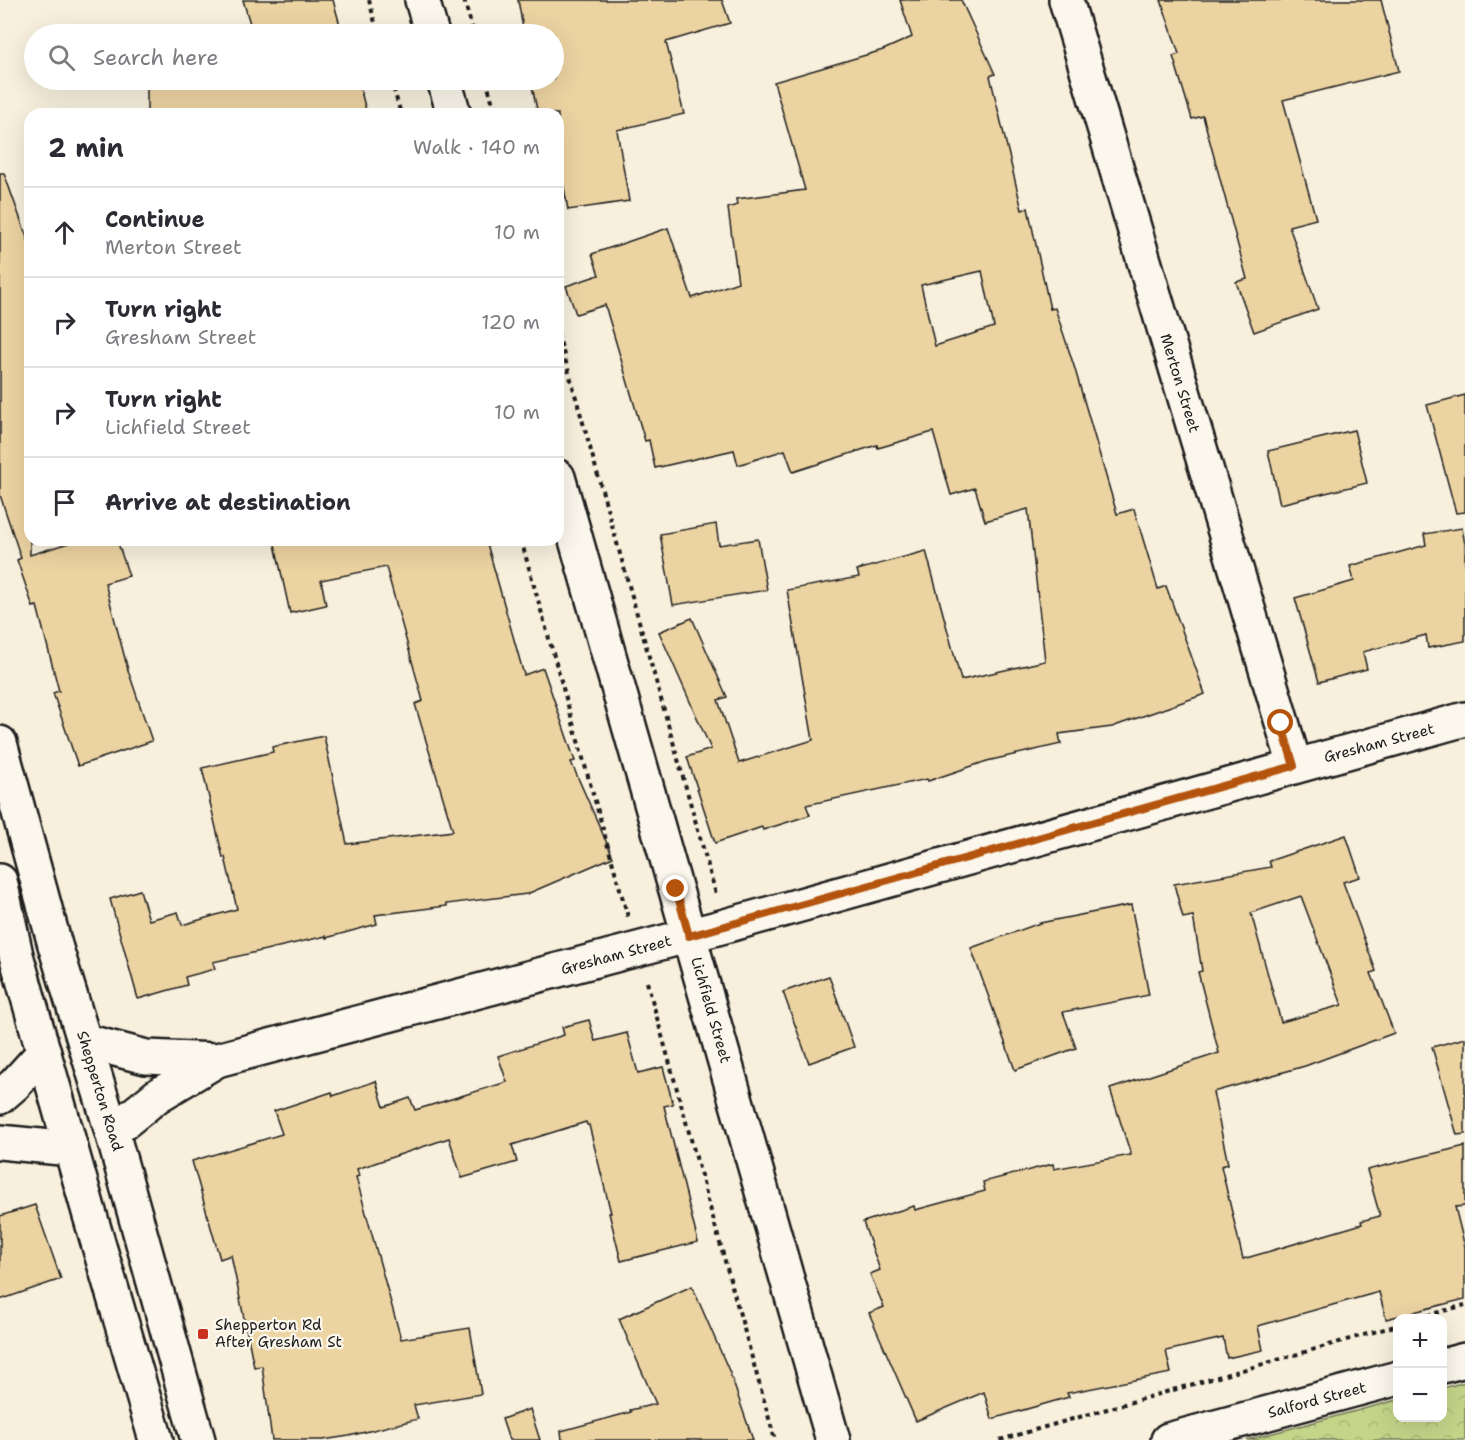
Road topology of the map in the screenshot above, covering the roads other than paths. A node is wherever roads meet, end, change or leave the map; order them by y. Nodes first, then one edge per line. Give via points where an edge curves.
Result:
1 (422, 0) edge
2 (1066, 0) edge
3 (429, 24) edge
4 (447, 90) edge
5 (452, 108) edge
6 (564, 498) edge
7 (1465, 719) edge
8 (0, 742) edge
9 (1294, 766) junction
10 (0, 881) edge
11 (689, 936) junction
12 (85, 1041) junction
13 (44, 1052) junction
14 (217, 1060) junction
15 (0, 1097) edge
16 (112, 1132) junction
17 (0, 1142) edge
18 (71, 1149) junction
19 (1465, 1360) edge
20 (1447, 1365) edge
21 (1393, 1379) edge
22 (156, 1440) edge
23 (198, 1440) edge
24 (833, 1440) edge
25 (1168, 1440) edge

1 - 3 main road
2 - 9 main road, Merton Street
4 - 5 main road
6 - 11 main road, Lichfield Street
7 - 9 main road, Gresham Street
8 - 12 main road, Shepperton Road
9 - 11 main road, Gresham Street
10 - 13 main road
11 - 14 main road, Gresham Street
11 - 24 main road, Lichfield Street
12 - 14 main road, Gresham Street via 146,1057
12 - 16 main road, Shepperton Road
13 - 15 main road
13 - 18 main road
14 - 16 main road, Gresham Street via 157,1096
16 - 23 main road, Shepperton Road
17 - 18 main road
18 - 22 main road
19 - 20 main road
21 - 25 main road, Salford Street

